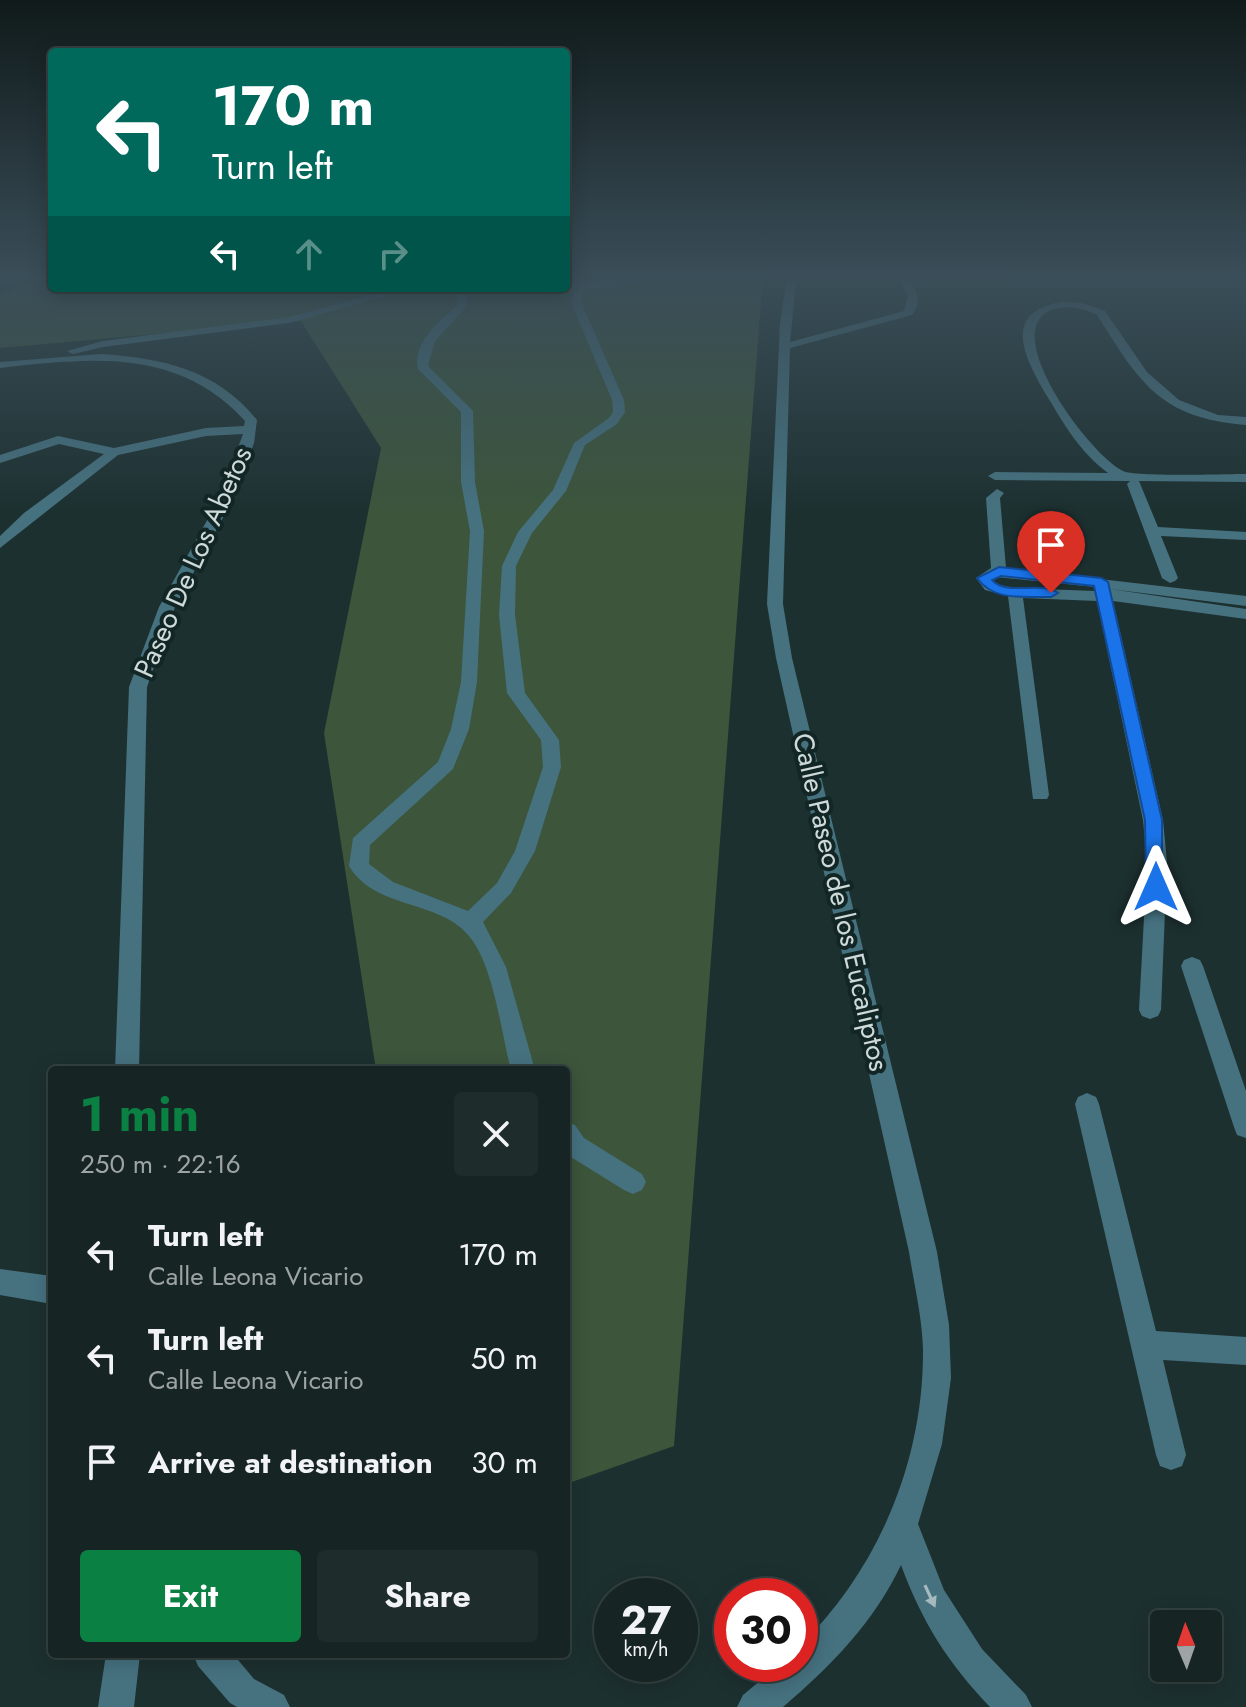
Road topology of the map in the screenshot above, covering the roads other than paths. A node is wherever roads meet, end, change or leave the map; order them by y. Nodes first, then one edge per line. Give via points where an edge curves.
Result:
1 (68, 355) edge
2 (421, 355) edge
3 (599, 355) edge
4 (784, 355) edge
5 (1032, 355) edge
6 (1131, 355) edge
7 (51, 360) junction
8 (0, 365) edge
9 (1246, 421) edge
10 (249, 430) junction
11 (114, 452) junction
12 (0, 459) edge
13 (995, 476) dead end
14 (1246, 478) edge
15 (1127, 480) junction
16 (997, 493) dead end
17 (1152, 531) junction
18 (1246, 536) edge
19 (0, 544) edge
20 (999, 571) junction
21 (1170, 578) dead end
22 (1102, 589) junction
23 (1015, 593) junction
24 (1246, 601) edge
25 (1246, 614) edge
26 (1040, 795) dead end
27 (470, 922) junction
28 (1192, 966) dead end
29 (1150, 1010) dead end
30 (127, 1066) edge
31 (522, 1066) edge
32 (1087, 1104) dead end
33 (1246, 1127) edge
34 (570, 1139) edge
35 (633, 1182) dead end
36 (0, 1282) edge
37 (48, 1290) edge
38 (1144, 1345) junction
39 (1246, 1351) edge
40 (1171, 1455) dead end
41 (902, 1524) junction
42 (122, 1658) edge
43 (213, 1658) edge
44 (116, 1707) edge
45 (272, 1707) edge
46 (755, 1707) edge
47 (1014, 1707) edge

1 - 7 street
2 - 27 street via 422,367 467,411 468,482 477,531 469,682 446,765 360,843 359,866 379,886
3 - 27 street via 619,412 580,443 559,491 525,532 509,566 507,615 516,693 550,740 552,767 525,851 504,888
4 - 41 street, Calle Paseo de los Eucaliptos via 775,604 923,1252 937,1350 930,1440
5 - 15 street via 1037,373 1088,449
6 - 9 street via 1160,396 1180,408
7 - 8 street, Paseo De Los Abetos
7 - 10 street, Paseo De Los Abetos via 143,360 187,372 236,399 251,420
10 - 11 street via 206,432
10 - 30 street, Paseo De Los Abetos via 227,497 167,607 138,687
11 - 12 street via 58,440
11 - 19 street
13 - 15 street
14 - 15 street
15 - 17 street
16 - 20 street via 993,498
17 - 18 street
17 - 21 street
20 - 22 street
20 - 23 street via 987,574 985,582
22 - 23 street
22 - 24 street
22 - 25 street
22 - 29 street via 1153,820 1157,862
23 - 26 street
27 - 31 street via 489,950
28 - 33 street
32 - 38 street
34 - 35 street
36 - 37 street
38 - 39 street
38 - 40 street
41 - 46 street, Calle Paseo de los Eucaliptos via 864,1598 787,1683
41 -> 47 street via 931,1601 970,1661
42 - 44 street
43 - 45 street via 242,1691

